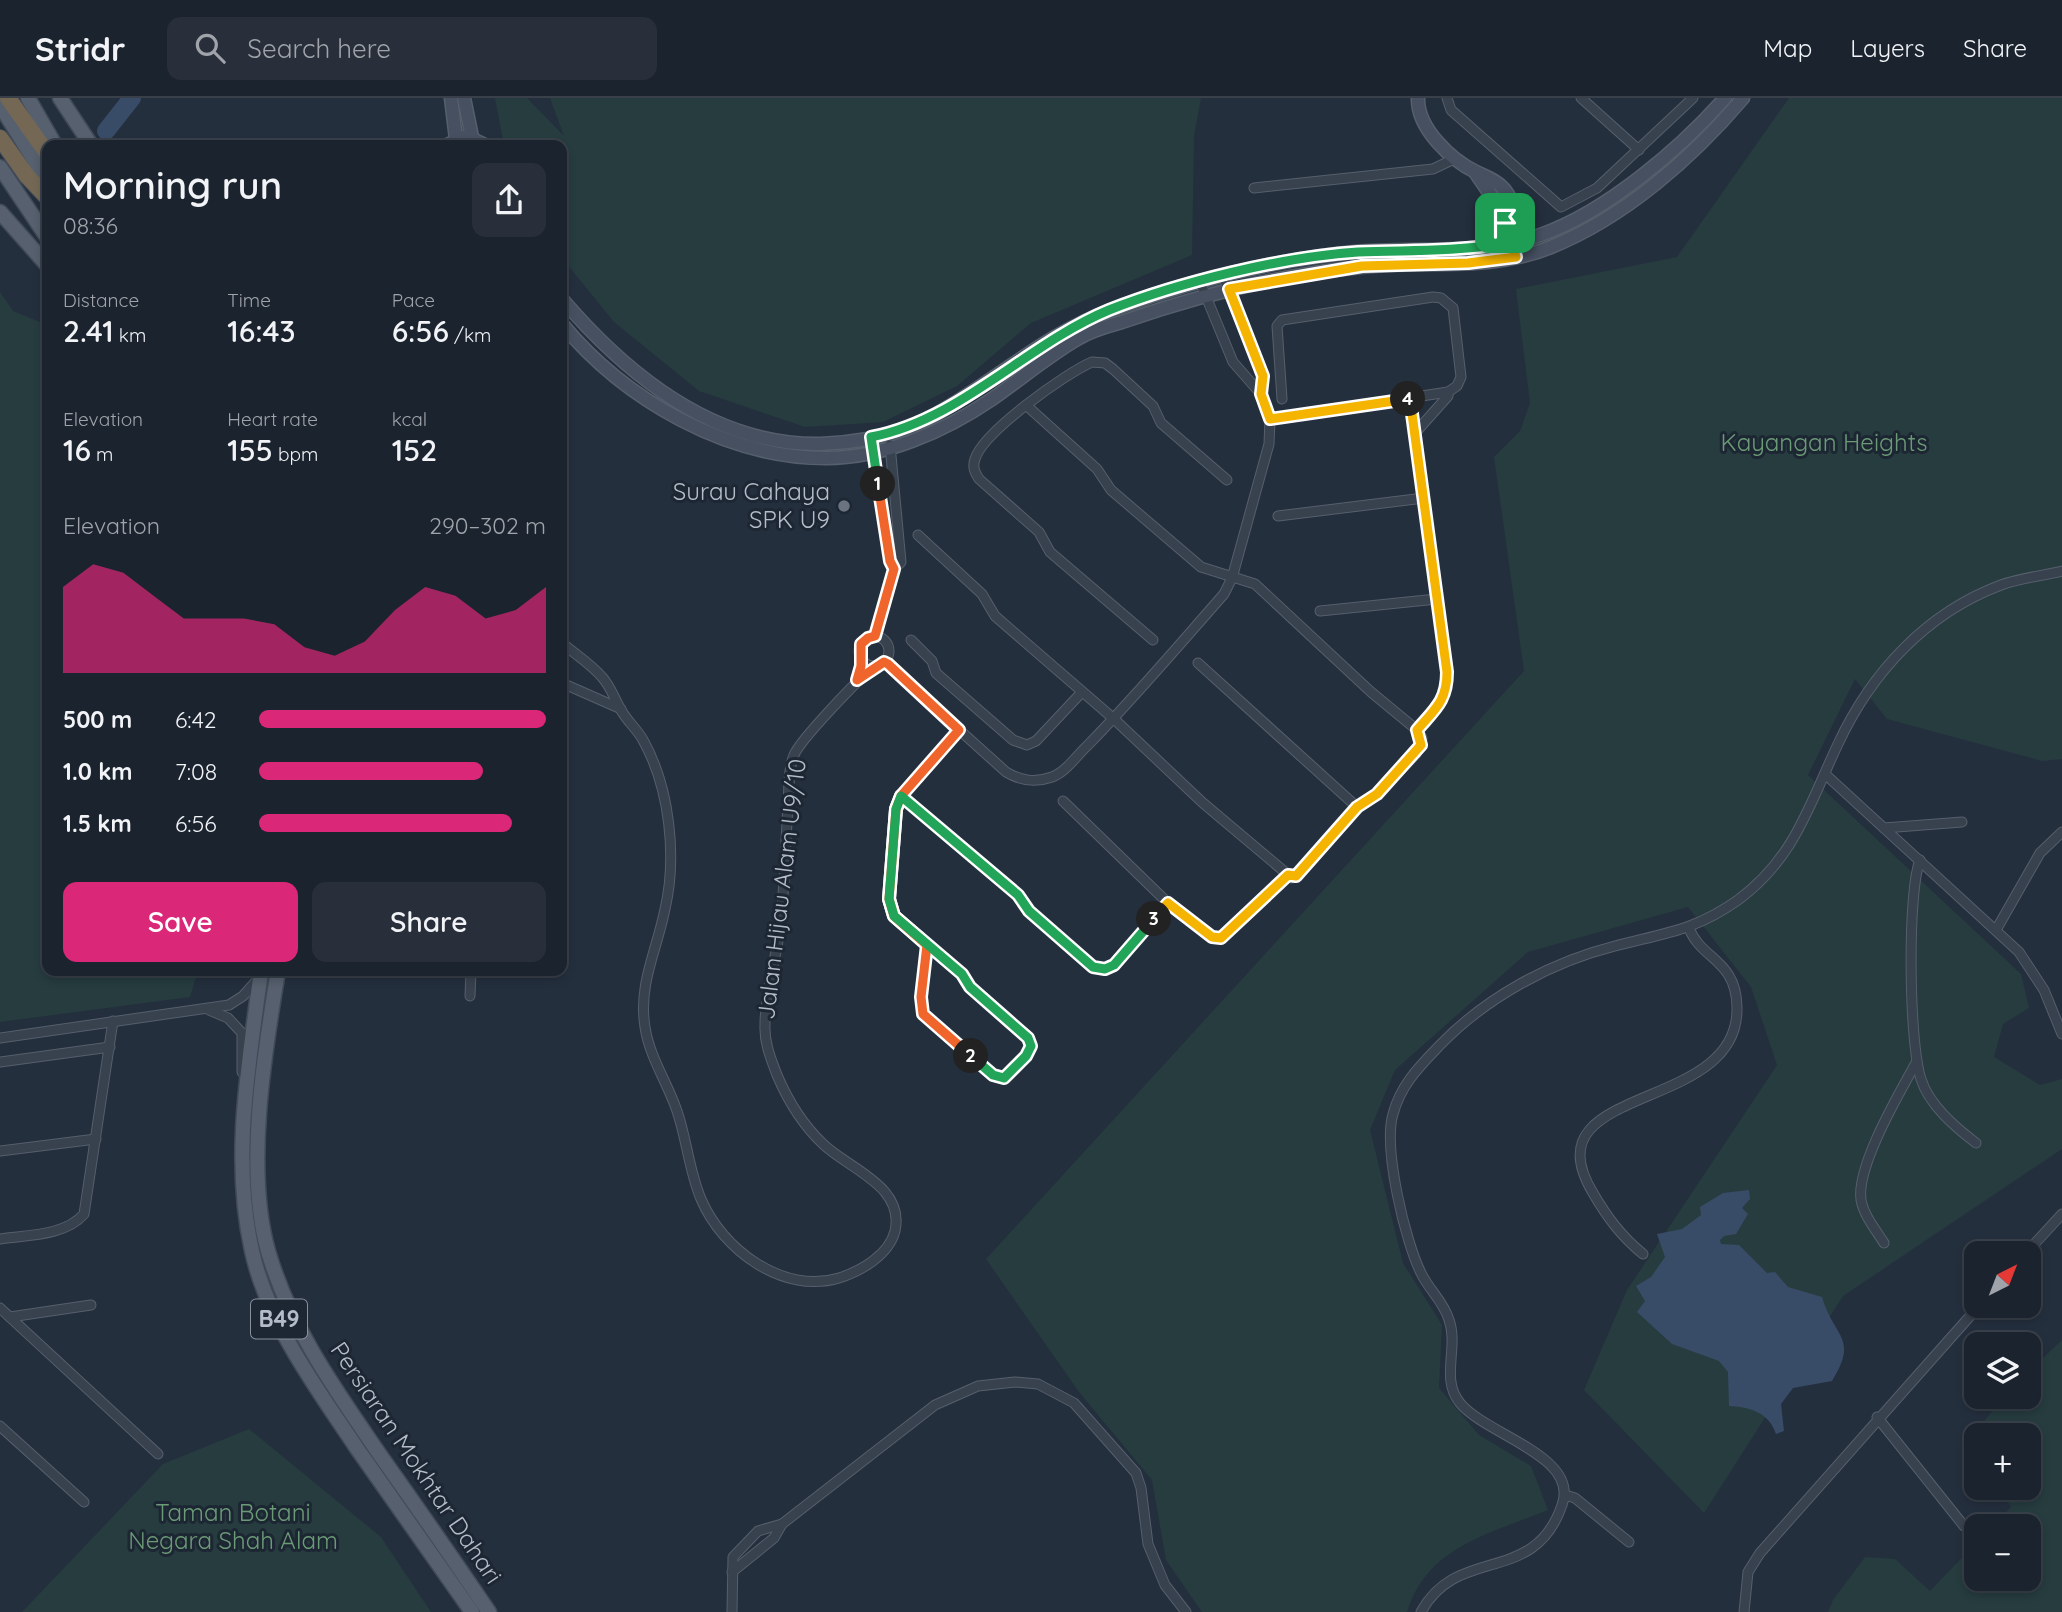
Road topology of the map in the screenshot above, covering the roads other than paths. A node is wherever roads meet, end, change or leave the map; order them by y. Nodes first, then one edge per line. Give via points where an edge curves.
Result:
1 (8, 98) edge
2 (28, 98) edge
3 (60, 98) edge
4 (451, 98) edge
5 (464, 98) edge
6 (1418, 98) edge
7 (1447, 98) edge
8 (1581, 98) edge
9 (1693, 98) edge
10 (1725, 98) edge
11 (1744, 98) edge
12 (0, 105) edge
13 (472, 137) junction
14 (0, 138) edge
15 (52, 140) edge
16 (88, 140) edge
17 (452, 140) edge
18 (460, 140) edge
19 (477, 140) edge
20 (42, 146) edge
21 (1639, 150) junction
22 (1456, 158) junction
23 (0, 167) edge
24 (1475, 172) junction
25 (42, 173) edge
26 (1254, 188) dead end
27 (42, 192) edge
28 (0, 212) edge
29 (1518, 217) junction
30 (1505, 223) junction
31 (42, 230) edge
32 (1543, 234) junction
33 (1525, 239) junction
34 (1512, 243) junction
35 (1486, 246) junction
36 (1530, 254) junction
37 (1516, 257) junction
38 (42, 259) edge
39 (1223, 276) junction
40 (1200, 282) junction
41 (1229, 289) junction
42 (1206, 295) junction
43 (567, 304) edge
44 (567, 329) edge
45 (1448, 392) junction
46 (1261, 394) junction
47 (1410, 399) junction
48 (1282, 400) dead end
49 (1027, 406) junction
50 (1270, 419) junction
51 (1415, 433) junction
52 (887, 434) junction
53 (871, 437) junction
54 (890, 447) junction
55 (873, 451) junction
56 (1227, 480) dead end
57 (1424, 498) junction
58 (1278, 516) dead end
59 (918, 535) dead end
60 (894, 569) junction
61 (2062, 571) edge
62 (1232, 578) junction
63 (1437, 599) junction
64 (1321, 611) dead end
65 (875, 636) junction
66 (911, 640) dead end
67 (1153, 640) dead end
68 (567, 647) edge
69 (859, 654) junction
70 (1198, 663) dead end
71 (879, 664) junction
72 (857, 680) junction
73 (567, 685) edge
74 (1083, 692) junction
75 (621, 709) junction
76 (1114, 719) junction
77 (959, 730) junction
78 (1417, 730) junction
79 (1825, 774) junction
80 (901, 796) junction
81 (1063, 801) dead end
82 (1357, 807) junction
83 (1962, 822) dead end
84 (1884, 828) junction
85 (2062, 832) edge
86 (1920, 860) junction
87 (1290, 876) junction
88 (1168, 903) junction
89 (1689, 928) junction
90 (1996, 930) junction
91 (927, 945) junction
92 (258, 976) edge
93 (261, 976) edge
94 (277, 976) edge
95 (471, 976) edge
96 (470, 996) dead end
97 (201, 1007) junction
98 (113, 1021) junction
99 (2062, 1034) edge
100 (0, 1038) edge
101 (110, 1047) junction
102 (1917, 1061) junction
103 (0, 1062) edge
104 (243, 1094) junction
105 (96, 1139) junction
106 (1976, 1143) dead end
107 (0, 1151) edge
108 (2062, 1214) edge
109 (2058, 1222) edge
110 (0, 1239) edge
111 (2038, 1241) edge
112 (1884, 1243) dead end
113 (1643, 1254) dead end
114 (91, 1305) dead end
115 (0, 1308) edge
116 (10, 1317) junction
117 (1968, 1318) edge
118 (1877, 1418) junction
119 (0, 1426) edge
120 (158, 1454) dead end
121 (1565, 1495) junction
122 (84, 1502) dead end
123 (782, 1524) junction
124 (1964, 1526) dead end
125 (1629, 1542) dead end
126 (732, 1572) junction
127 (472, 1612) edge
128 (489, 1612) edge
129 (732, 1612) edge
130 (1186, 1612) edge
131 (1421, 1612) edge
132 (1744, 1612) edge

1 - 20 highway
2 - 15 main road
3 - 16 main road
4 - 17 street
5 - 13 street
6 - 22 street via 1430,134
7 - 21 street via 1451,110 1556,205 1566,206 1587,194
8 - 21 street
9 - 21 street
10 - 32 street via 1610,199
11 - 36 street via 1644,191 1591,229
12 - 25 main road
13 - 18 street
13 - 19 street
14 - 27 highway
22 - 24 street
22 - 26 street via 1433,169
23 - 31 main road
24 - 29 street via 1503,188
24 - 30 street
28 - 38 main road
29 - 32 street
29 - 33 street
30 - 34 street
30 - 35 street
32 - 33 street
33 - 34 street
33 - 36 street
34 - 35 street
34 - 37 street
35 - 39 street via 1356,252
36 - 37 street
37 - 41 street via 1362,266
39 - 40 street
39 - 41 street
40 - 42 street
40 - 52 street via 1073,326 977,388 909,427
41 - 42 street
41 - 46 street via 1263,376
42 - 46 street via 1233,362
42 - 54 street via 1080,337 988,402 914,442
43 - 53 street via 621,363 678,403 720,422 785,442 821,444
44 - 55 street via 643,397 721,439 798,457
45 - 47 street
45 - 48 street via 1461,377 1452,308 1433,297 1278,323
45 - 51 street
46 - 50 street
47 - 50 street
47 - 51 street
49 - 56 street via 1083,366 1105,363 1153,406 1160,423
49 - 62 street via 1097,468 1111,490 1191,558
49 - 67 street via 979,450 974,472 1039,532 1050,552
50 - 62 street via 1269,444
51 - 57 street
52 - 53 street
52 - 54 street
53 - 55 street
54 - 55 street
54 - 60 street via 901,562
55 - 60 street
57 - 58 street
57 - 63 street
59 - 74 street via 982,594 995,616
60 - 65 street
61 - 79 street via 1969,599 1912,638 1889,661 1856,710
62 - 76 street via 1224,594
62 - 78 street via 1255,584
63 - 64 street
63 - 78 street via 1447,691
65 - 69 street via 864,640
65 - 71 street via 888,648
66 - 74 street via 932,661 936,673 1013,740 1027,745
68 - 75 street, Jalan Hijau Alam U9/10 via 600,674
69 - 71 street via 865,663
69 - 72 street
70 - 82 street
71 - 72 street, Jalan Hijau Alam U9/10
71 - 77 street
72 - 75 street, Jalan Hijau Alam U9/10 via 793,758 780,926 765,1024 766,1047 796,1112 837,1157 878,1184 896,1214 888,1247 874,1260 823,1282 781,1276 744,1254 710,1219 700,1197 679,1116 644,1021 647,970 670,881 669,830 657,773
73 - 75 street
74 - 76 street
76 - 77 street via 1065,768 1034,781 1006,772
76 - 87 street via 1178,781
77 - 80 street
78 - 82 street via 1422,738 1416,754 1377,794
79 - 84 street
79 - 89 street via 1782,858 1741,898
80 - 88 street via 1018,895 1029,911 1093,967 1114,965
80 - 91 street via 889,899 894,916
81 - 88 street
82 - 87 street
83 - 84 street
84 - 86 street
85 - 90 street via 2040,853
86 - 90 street
86 - 102 street via 1914,888 1912,1007
87 - 88 street via 1221,938 1212,937
89 - 113 street via 1730,976 1737,1008 1732,1038 1702,1071 1595,1123 1581,1153 1586,1183 1606,1216
89 - 121 street via 1612,946 1538,975 1478,1009 1412,1074 1392,1117 1391,1159 1410,1244 1424,1280 1449,1319 1453,1394 1484,1424 1551,1463
90 - 99 street via 2033,971
91 - 91 street via 1028,1038 1029,1051 1009,1075 993,1075 923,1014
92 - 97 street via 236,1002
93 - 104 main road, Persiaran Mokhtar Dahari / B49
94 - 128 main road, Persiaran Mokhtar Dahari / B49 via 258,1134 260,1199 268,1250 320,1367
95 - 96 street
97 - 98 street
97 - 104 street via 228,1018 242,1033
98 - 100 street
98 - 101 street
101 - 103 street
101 - 105 street
102 - 106 street via 1933,1099 1953,1125
102 - 112 street via 1884,1124 1861,1188 1866,1215
104 - 127 main road, Persiaran Mokhtar Dahari / B49 via 244,1199 252,1252 269,1300 306,1374
105 - 107 street
105 - 110 street via 84,1214 76,1223 65,1229
108 - 109 street
109 - 111 street
114 - 116 street
115 - 116 street
116 - 120 street
117 - 118 street
118 - 124 street
118 - 132 street via 1752,1563
119 - 122 street
121 - 125 street via 1575,1498
121 - 131 street via 1544,1540 1527,1553 1447,1580
123 - 126 street via 774,1538
123 - 126 street via 758,1531 738,1549
123 - 130 street via 934,1405 978,1386 1038,1384 1074,1403 1136,1473 1152,1554 1165,1585
126 - 129 street

